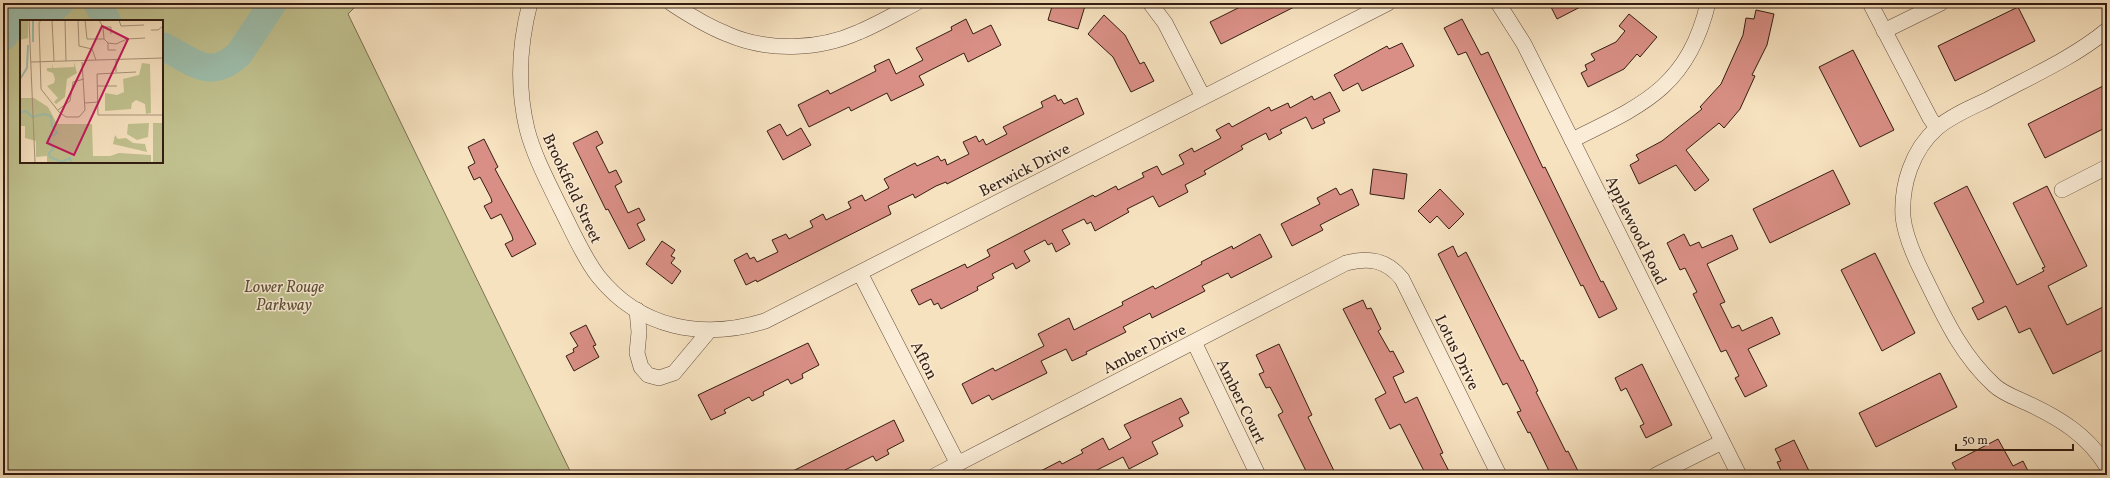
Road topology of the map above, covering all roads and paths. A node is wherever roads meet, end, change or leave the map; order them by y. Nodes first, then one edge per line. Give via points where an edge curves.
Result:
1 (530, 3) edge
2 (671, 3) edge
3 (916, 3) edge
4 (1150, 3) edge
5 (1388, 3) edge
6 (1498, 3) edge
7 (1708, 3) edge
8 (1870, 3) edge
9 (1941, 3) edge
10 (1884, 31) junction
11 (2107, 31) edge
12 (1203, 97) junction
13 (1937, 128) junction
14 (1572, 140) junction
15 (2107, 167) edge
16 (2062, 190) dead end
17 (1370, 260) joint
18 (860, 273) junction
19 (636, 310) junction
20 (668, 324) joint
21 (709, 331) junction
22 (1194, 342) junction
23 (1722, 442) junction
24 (958, 464) junction
25 (2107, 467) edge
26 (936, 475) edge
27 (1258, 475) edge
28 (1499, 475) edge
29 (1656, 475) edge
30 (1738, 475) edge

1 - 19 street, Brookfield Street via 521,48 520,73 527,130 538,161 589,263 608,288
2 - 3 street via 703,23 729,35 756,43 809,46 859,32
4 - 12 street via 1165,23
5 - 12 street, Berwick Drive
6 - 14 street, Applewood Road via 1524,44
7 - 14 street via 1696,42 1675,75 1635,109
8 - 10 street
9 - 10 street
10 - 13 street
11 - 13 street via 2059,62 1962,112
12 - 18 street, Berwick Drive
13 - 25 street via 1914,156 1906,182 1903,218 1915,258 1950,329 1974,365 1998,389 2058,417 2081,435 2100,455
14 - 23 street, Applewood Road
15 - 16 street
17 - 22 street, Amber Drive via 1361,259 1346,263
17 - 28 street, Lotus Drive via 1391,268 1402,279
18 - 21 street, Berwick Drive via 765,321 745,327
18 - 24 street, Afton
19 - 20 street, Brookfield Street
19 - 21 street via 639,332 637,353 641,367 648,375 659,378 674,373
20 - 21 street, Berwick Drive
22 - 24 street, Amber Drive
22 - 27 street, Amber Court
23 - 29 street
23 - 30 street, Applewood Road
24 - 26 street, Amber Drive

